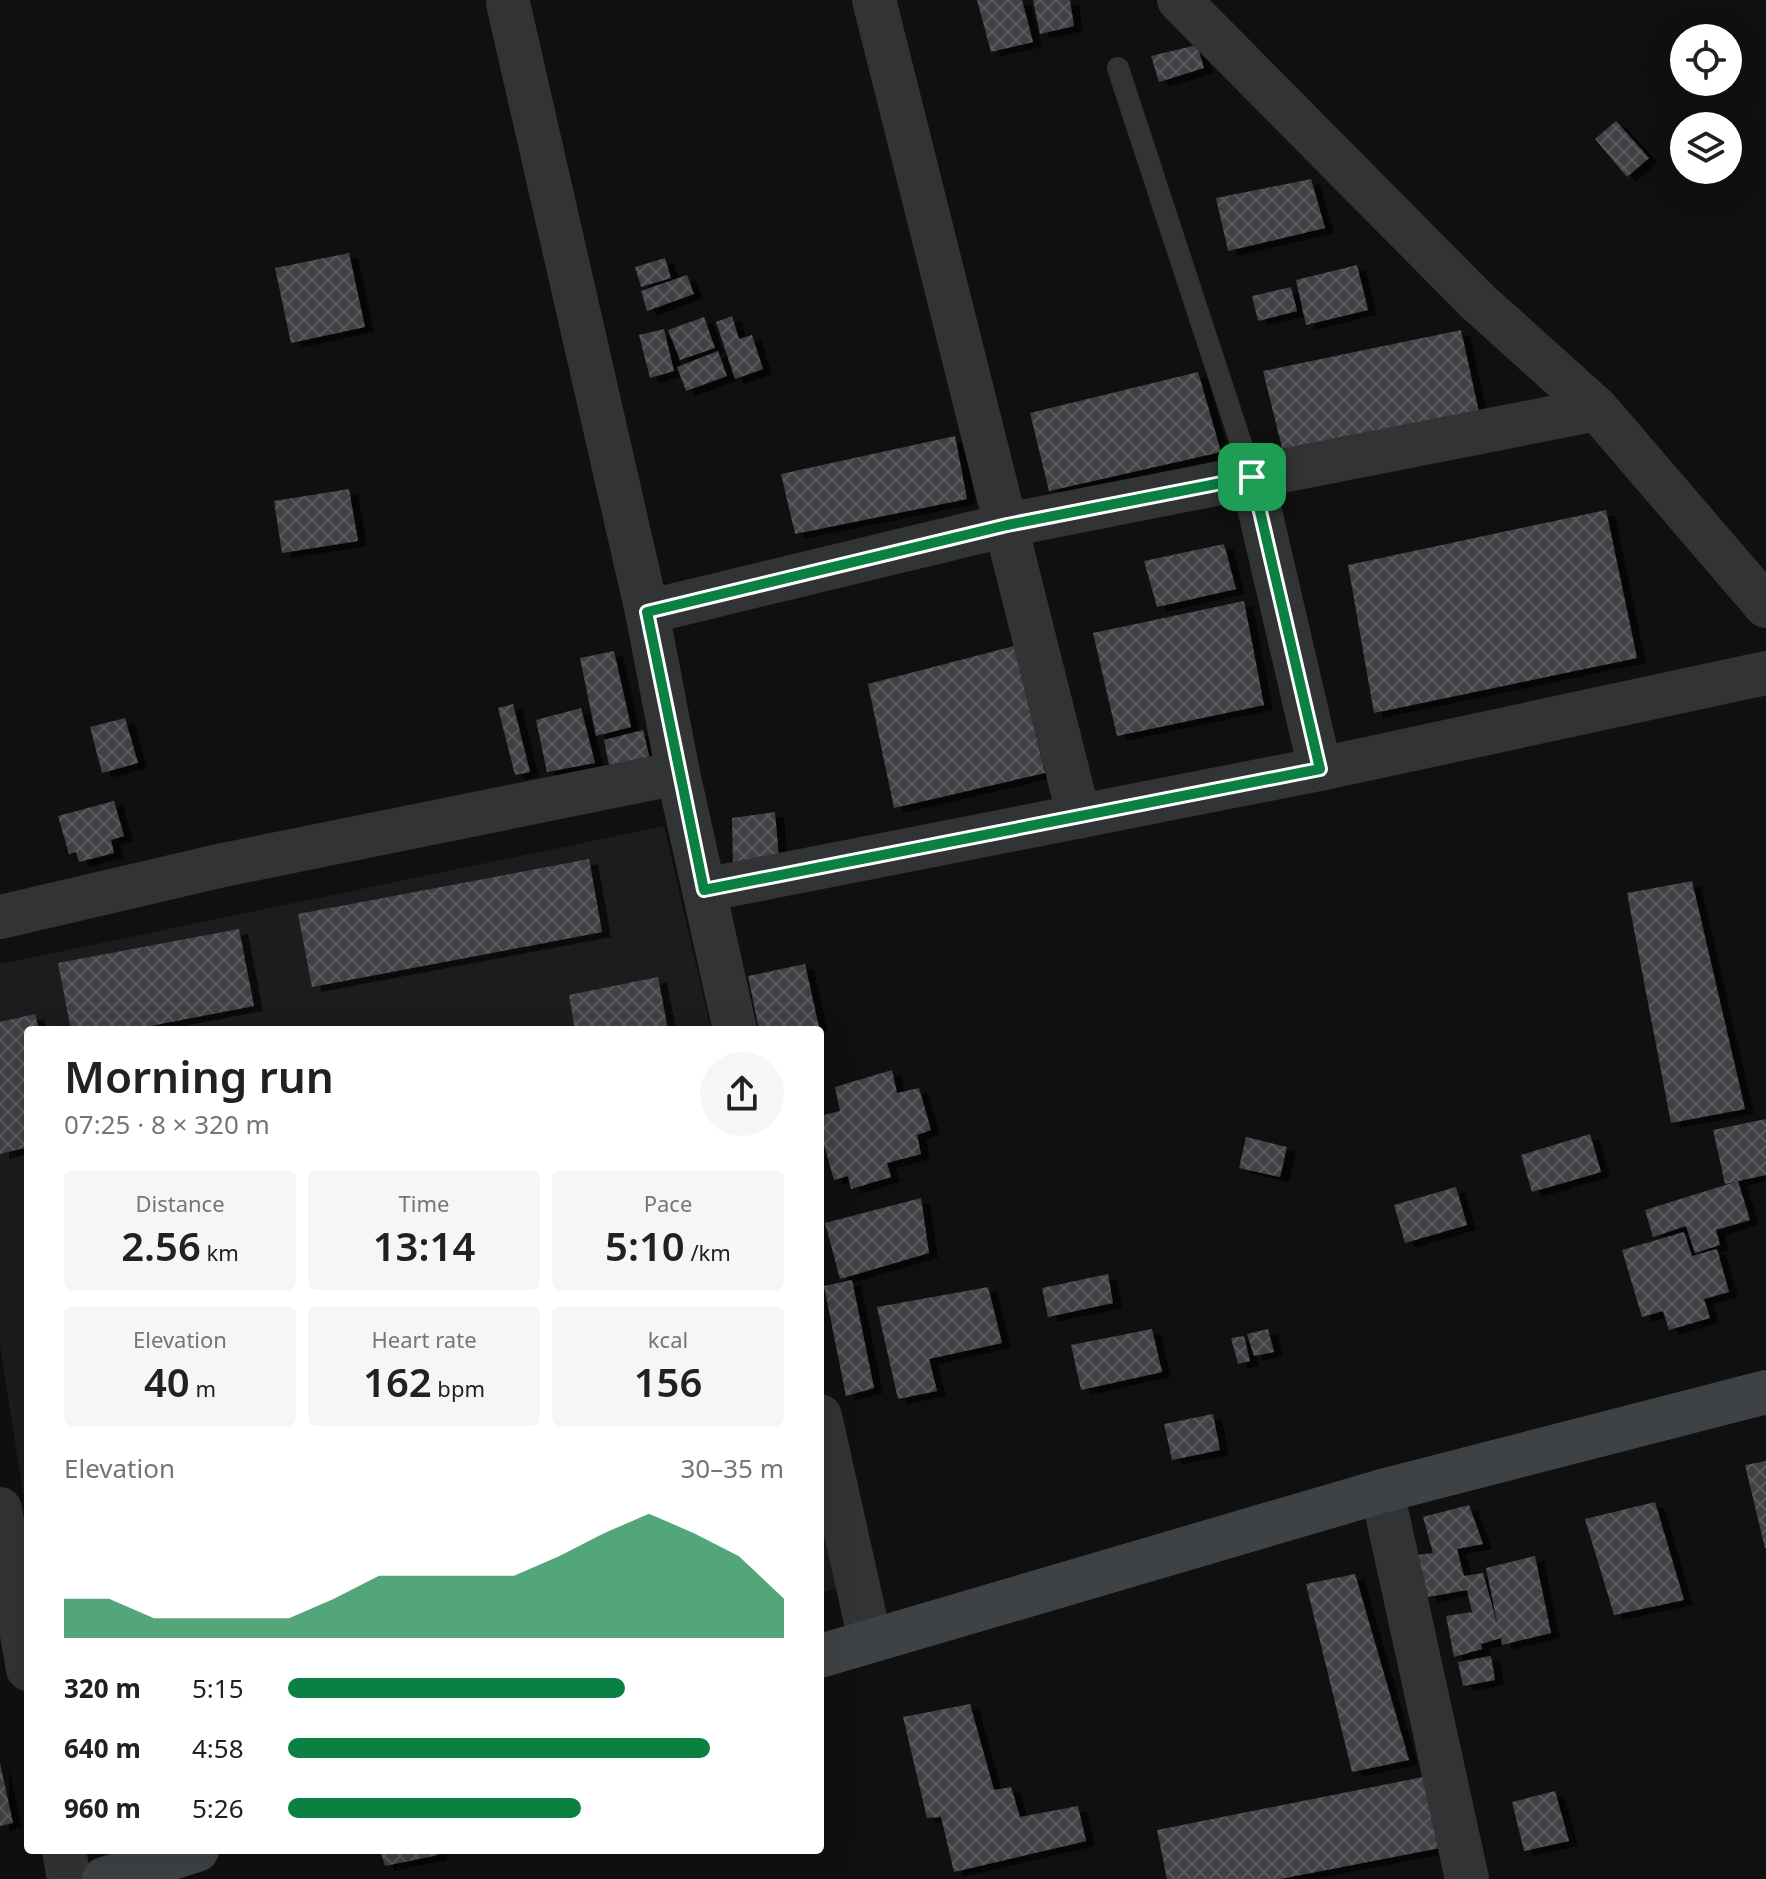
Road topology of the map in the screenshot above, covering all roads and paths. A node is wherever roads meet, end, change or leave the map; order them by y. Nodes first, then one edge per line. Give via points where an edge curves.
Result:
1 (874, 0) edge
2 (1179, 0) edge
3 (508, 3) dead end
4 (1118, 68) dead end
5 (1597, 409) junction
6 (1252, 477) junction
7 (1007, 525) junction
8 (1766, 606) edge
9 (647, 612) junction
10 (1766, 673) edge
11 (1320, 769) junction
12 (678, 773) junction
13 (1079, 817) junction
14 (704, 890) junction
15 (0, 917) edge
16 (734, 1026) edge
17 (1766, 1392) edge
18 (824, 1434) edge
19 (1382, 1491) junction
20 (0, 1509) edge
21 (6, 1588) edge
22 (870, 1640) junction
23 (24, 1654) edge
24 (824, 1655) edge
25 (65, 1854) edge
26 (184, 1854) edge
27 (69, 1879) edge
28 (104, 1879) edge
29 (1467, 1879) edge

1 - 7 street
2 - 5 street via 1478,302
3 - 9 street
4 - 6 lane
5 - 6 street
5 - 8 street
6 - 7 street
6 - 11 street
7 - 9 street
7 - 13 street
9 - 12 street
10 - 11 street
11 - 13 street
12 - 14 street
12 - 15 street via 223,865
13 - 14 street
14 - 16 street
17 - 19 main road
18 - 22 street
19 - 22 main road
19 - 29 street
20 - 21 street
21 - 23 street
22 - 24 main road
25 - 27 street
26 - 28 main road

